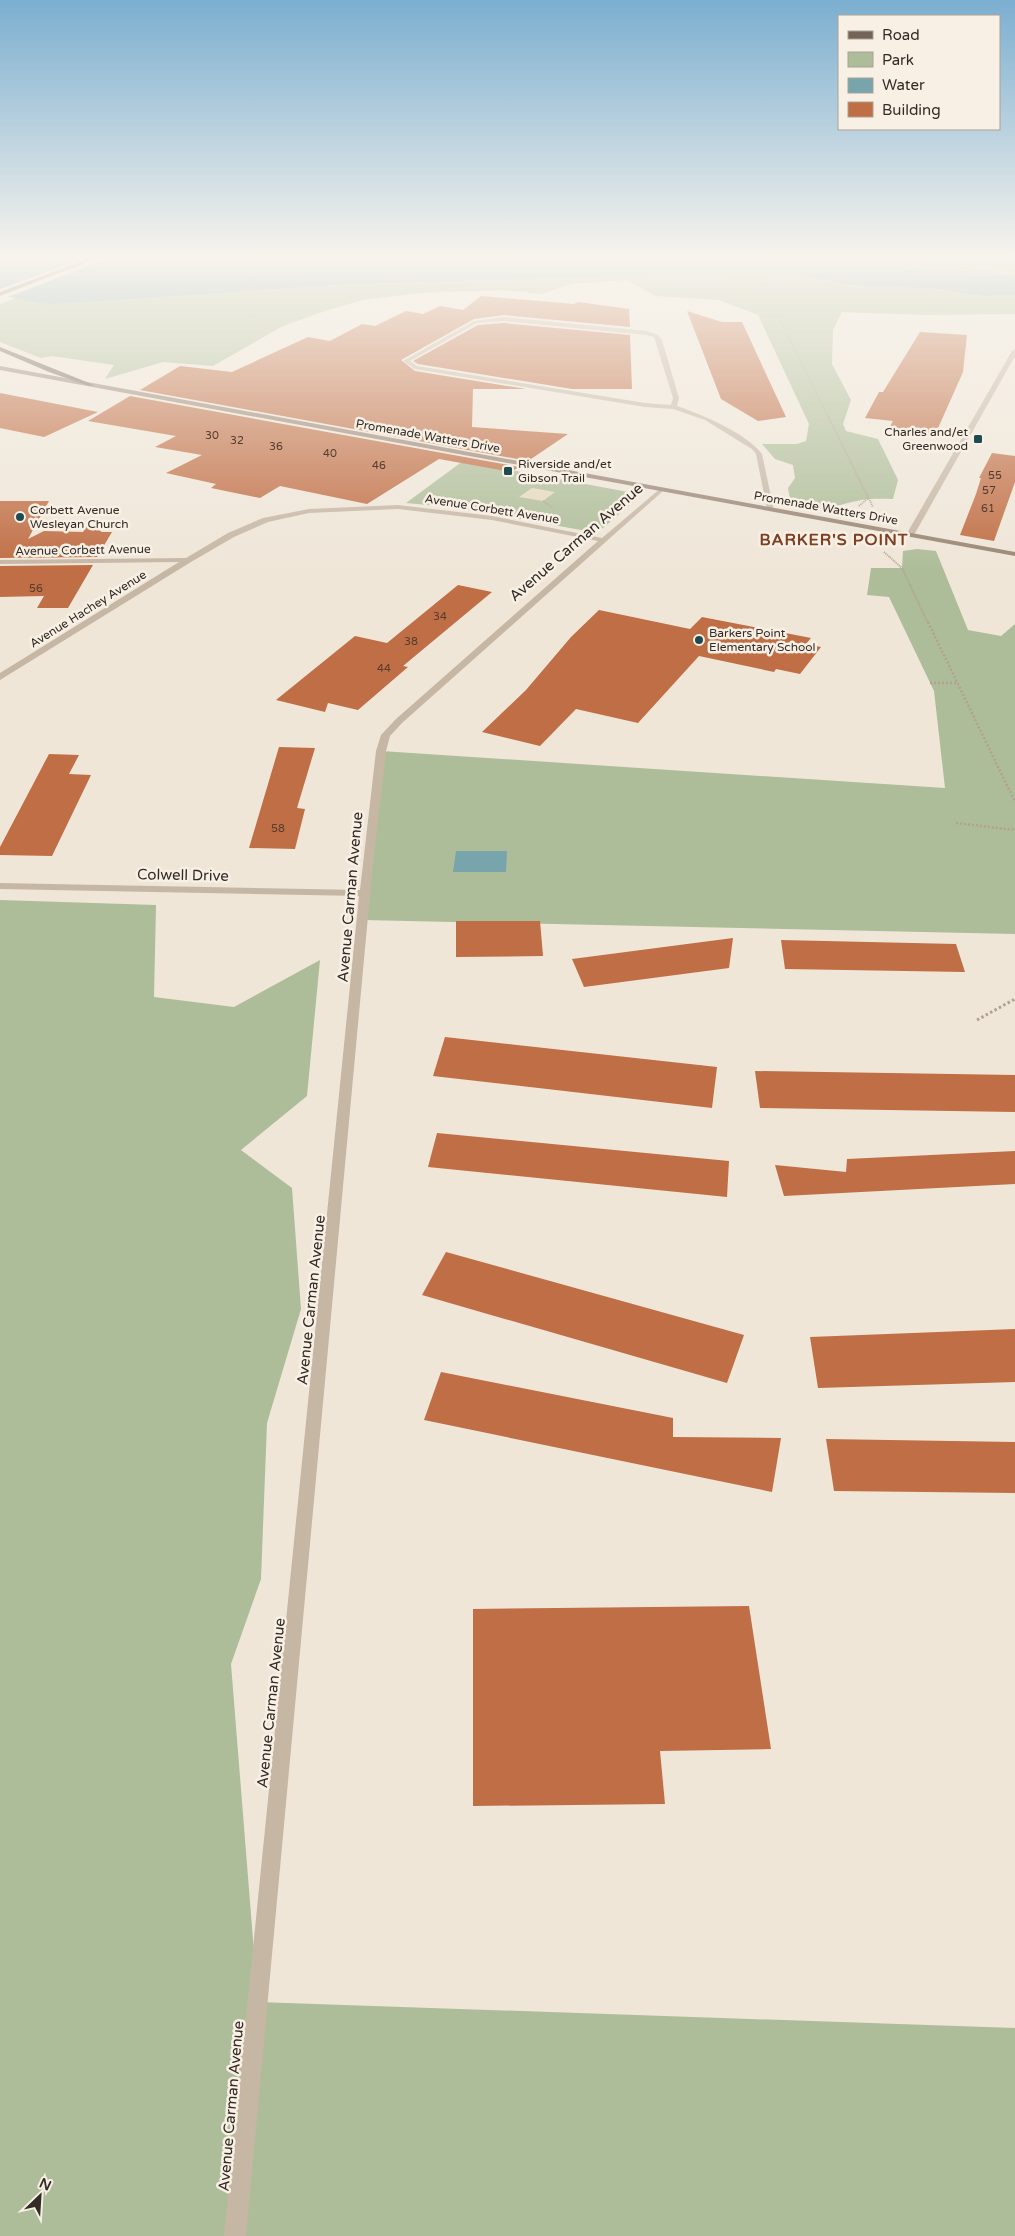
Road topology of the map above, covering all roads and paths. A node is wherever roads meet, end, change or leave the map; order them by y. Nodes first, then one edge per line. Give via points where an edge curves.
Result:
1 (29, 361) edge
2 (407, 361) edge
3 (665, 361) edge
4 (801, 361) edge
5 (1009, 361) edge
6 (0, 368) edge
7 (91, 385) junction
8 (674, 407) junction
9 (661, 490) junction
10 (771, 509) junction
11 (876, 512) dead end
12 (910, 535) junction
13 (602, 540) junction
14 (1015, 554) edge
15 (188, 560) junction
16 (0, 562) edge
17 (902, 568) dead end
18 (0, 677) edge
19 (930, 683) dead end
20 (957, 683) junction
21 (1015, 802) edge
22 (956, 823) dead end
23 (1015, 830) edge
24 (0, 886) edge
25 (366, 894) junction
26 (1015, 999) edge
27 (977, 1020) dead end
28 (235, 2236) edge

1 - 7 main road
2 - 8 street via 415,367
3 - 8 street via 676,398
4 - 11 path
5 - 12 street
6 - 7 main road, Promenade Watters Drive
7 - 9 main road, Promenade Watters Drive
8 - 10 street via 707,419 754,448 759,454
9 - 10 main road, Promenade Watters Drive
9 - 13 street, Avenue Carman Avenue
10 - 12 main road, Promenade Watters Drive
12 - 14 main road, Promenade Watters Drive
13 - 15 street, Avenue Corbett Avenue via 440,510 356,507 309,511 266,520 231,535
13 - 25 street, Avenue Carman Avenue via 386,735 381,751
15 - 16 street, Avenue Corbett Avenue
15 - 18 street, Avenue Hachey Avenue
17 - 20 path
19 - 20 path
20 - 21 path
22 - 23 path
24 - 25 street, Colwell Drive
25 - 28 street, Avenue Carman Avenue
26 - 27 path

